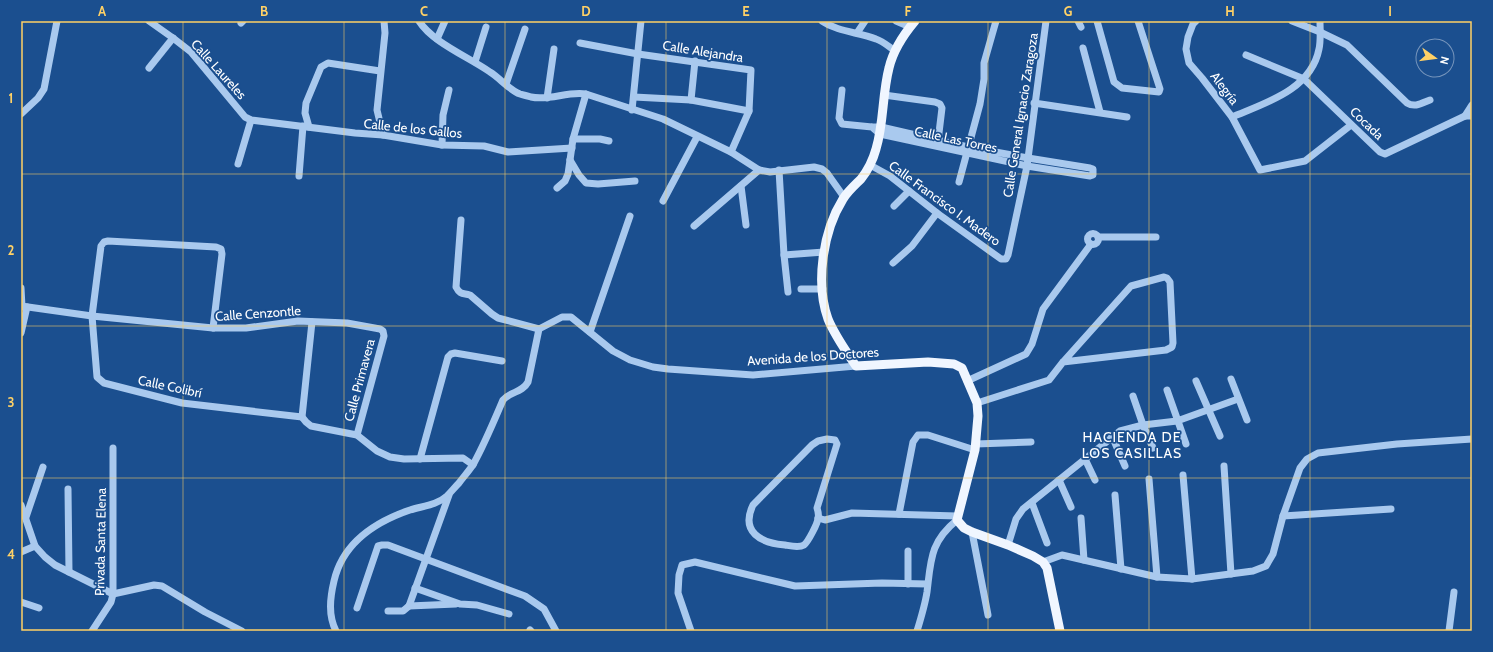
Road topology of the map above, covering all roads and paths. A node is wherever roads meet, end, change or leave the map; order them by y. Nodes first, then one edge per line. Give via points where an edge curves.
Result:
1 (57, 21) edge
2 (148, 21) edge
3 (384, 21) edge
4 (445, 21) edge
5 (641, 21) edge
6 (822, 21) edge
7 (865, 21) edge
8 (896, 21) edge
9 (1046, 21) edge
10 (1097, 21) edge
11 (1138, 21) edge
12 (1196, 21) edge
13 (1292, 21) edge
14 (1320, 21) edge
15 (421, 24) edge
16 (912, 24) edge
17 (995, 24) edge
18 (486, 27) dead end
19 (526, 29) dead end
20 (1320, 32) junction
21 (857, 33) junction
22 (173, 38) junction
23 (437, 39) junction
24 (580, 43) dead end
25 (554, 48) dead end
26 (1083, 48) dead end
27 (895, 51) junction
28 (638, 54) junction
29 (1246, 55) dead end
30 (695, 61) junction
31 (475, 62) junction
32 (149, 68) dead end
33 (380, 71) junction
34 (1304, 79) junction
35 (506, 84) junction
36 (449, 90) dead end
37 (842, 90) dead end
38 (586, 94) junction
39 (884, 95) junction
40 (634, 97) junction
41 (547, 98) junction
42 (691, 100) junction
43 (1430, 100) dead end
44 (1034, 103) junction
45 (1472, 105) edge
46 (632, 110) junction
47 (749, 111) junction
48 (1100, 112) junction
49 (21, 114) edge
50 (1468, 116) edge
51 (1128, 117) dead end
52 (1232, 117) junction
53 (251, 120) junction
54 (1351, 125) junction
55 (306, 126) junction
56 (878, 129) junction
57 (383, 135) junction
58 (697, 137) junction
59 (574, 139) junction
60 (609, 141) dead end
61 (938, 141) junction
62 (442, 145) junction
63 (572, 148) junction
64 (968, 151) junction
65 (731, 152) junction
66 (1028, 158) junction
67 (570, 160) junction
68 (238, 164) dead end
69 (870, 165) junction
70 (1027, 166) junction
71 (759, 170) junction
72 (779, 170) junction
73 (299, 176) dead end
74 (635, 181) dead end
75 (959, 182) dead end
76 (741, 186) junction
77 (557, 188) dead end
78 (909, 191) junction
79 (844, 197) junction
80 (663, 201) dead end
81 (894, 206) dead end
82 (937, 213) junction
83 (630, 216) dead end
84 (461, 220) dead end
85 (746, 224) dead end
86 (694, 226) dead end
87 (1156, 237) dead end
88 (824, 252) junction
89 (784, 255) junction
90 (1006, 259) joint
91 (893, 263) dead end
92 (21, 288) edge
93 (800, 289) dead end
94 (823, 290) junction
95 (788, 292) dead end
96 (23, 307) edge
97 (92, 316) junction
98 (312, 322) junction
99 (213, 328) junction
100 (539, 329) junction
101 (590, 332) junction
102 (21, 333) edge
103 (502, 361) dead end
104 (1063, 362) junction
105 (856, 366) junction
106 (1231, 378) dead end
107 (967, 381) junction
108 (1196, 381) dead end
109 (1166, 390) dead end
110 (1133, 396) dead end
111 (1238, 399) junction
112 (977, 403) junction
113 (1209, 410) junction
114 (302, 417) junction
115 (1247, 420) dead end
116 (1177, 421) junction
117 (1143, 425) junction
118 (356, 436) junction
119 (1112, 436) junction
120 (1220, 436) dead end
121 (1472, 439) edge
122 (1031, 442) dead end
123 (1186, 444) dead end
124 (975, 447) junction
125 (113, 448) dead end
126 (1153, 448) dead end
127 (1086, 458) junction
128 (420, 459) junction
129 (473, 465) junction
130 (1125, 466) dead end
131 (1224, 466) dead end
132 (43, 467) dead end
133 (1183, 475) dead end
134 (1149, 479) dead end
135 (1059, 480) junction
136 (1095, 480) dead end
137 (68, 489) dead end
138 (1115, 494) dead end
139 (449, 495) junction
140 (1032, 503) junction
141 (21, 505) edge
142 (1070, 507) dead end
143 (1391, 509) dead end
144 (899, 514) junction
145 (1284, 516) junction
146 (26, 518) junction
147 (818, 518) junction
148 (957, 518) junction
149 (1081, 518) dead end
150 (972, 532) junction
151 (1047, 543) dead end
152 (1008, 545) junction
153 (35, 546) junction
154 (908, 551) dead end
155 (21, 552) edge
156 (425, 559) junction
157 (1084, 560) junction
158 (1043, 562) junction
159 (1121, 569) junction
160 (69, 572) junction
161 (1231, 574) junction
162 (1156, 577) junction
163 (1192, 579) junction
164 (908, 584) junction
165 (927, 584) junction
166 (415, 588) junction
167 (1454, 592) dead end
168 (113, 594) junction
169 (21, 602) edge
170 (460, 604) junction
171 (409, 606) junction
172 (39, 608) dead end
173 (357, 608) dead end
174 (388, 611) dead end
175 (509, 614) dead end
176 (988, 615) dead end
177 (95, 630) edge
178 (334, 630) edge
179 (242, 631) edge
180 (556, 631) edge
181 (691, 631) edge
182 (917, 631) edge
183 (1060, 631) edge
184 (1449, 631) edge

1 - 49 street via 44,89
2 - 22 street, Calle Laureles
3 - 33 street
4 - 23 street
5 - 28 street
6 - 21 street via 835,28
7 - 21 street
8 - 16 street
9 - 44 street, Calle General Ignacio Zaragoza
10 - 11 street via 1114,82 1122,88 1158,92 1160,89
12 - 52 street, Alegría via 1188,36 1186,49 1189,63
13 - 20 street
14 - 20 street
15 - 23 street
16 - 27 main road
17 - 64 street via 984,63 980,104
18 - 31 street
19 - 35 street
20 - 34 street via 1319,50
20 - 43 street via 1347,45 1407,103 1416,106
21 - 27 street via 878,40
22 - 32 street
22 - 53 street, Calle Laureles via 191,52 244,117
23 - 31 street
24 - 28 street, Calle Alejandra
25 - 41 street
26 - 48 street
27 - 39 main road
28 - 30 street, Calle Alejandra
28 - 40 street
29 - 34 street
30 - 42 street
30 - 47 street, Calle Alejandra via 751,70
31 - 35 street
33 - 55 street via 328,63 321,66 306,103
33 - 57 street via 377,110
34 - 52 street via 1284,94
34 - 54 street, Cocada
35 - 41 street via 519,94
36 - 62 street via 443,115
37 - 56 street via 839,121 842,124
38 - 41 street via 576,93
38 - 46 street
38 - 59 street
39 - 56 main road
39 - 61 street via 940,104 942,108
40 - 42 street
40 - 46 street
42 - 47 street
44 - 48 street
44 - 66 street, Calle General Ignacio Zaragoza
45 - 50 street, Cocada
46 - 58 street via 663,120
47 - 65 street, Calle Alejandra
48 - 51 street
50 - 54 street, Cocada via 1385,154
52 - 54 street, Alegría via 1260,170 1305,160
53 - 55 street, Calle de los Gallos
53 - 68 street
55 - 57 street, Calle de los Gallos
55 - 73 street
56 - 61 street, Calle Las Torres
56 - 64 street, Calle Las Torres
56 - 69 main road via 876,150
57 - 62 street, Calle de los Gallos
58 - 65 street
58 - 80 street
59 - 60 street
59 - 63 street
61 - 64 street, Calle Las Torres
62 - 63 street, Calle de los Gallos via 484,146 508,152
63 - 67 street
64 - 66 street, Calle Las Torres
64 - 70 street, Calle Las Torres
64 - 75 street
65 - 71 street
66 - 70 street, Calle General Ignacio Zaragoza
66 - 70 street, Calle Las Torres via 1090,168 1094,172 1090,176
67 - 74 street via 586,183
67 - 77 street via 565,181
69 - 78 street, Calle Francisco I. Madero
69 - 79 main road
70 - 90 street, Calle General Ignacio Zaragoza
71 - 72 street
71 - 76 street
72 - 79 street via 814,167 822,169
72 - 89 street
76 - 85 street
76 - 86 street
78 - 81 street
78 - 82 street, Calle Francisco I. Madero
79 - 88 main road via 832,221
82 - 90 street, Calle Francisco I. Madero via 1001,259
82 - 91 street via 912,246
83 - 101 street
84 - 100 street via 456,287 458,292 470,295 498,318
87 - 107 street via 1098,237 1093,234 1088,236 1091,244 1043,309 1032,344 1026,354
88 - 89 street
88 - 94 main road
89 - 95 street
92 - 96 street
93 - 94 street
94 - 105 main road via 824,304 834,332
96 - 97 street, Calle Cenzontle
96 - 102 street
97 - 99 street, Calle Cenzontle
97 - 99 street, Calle Colibrí via 101,246 104,242 216,247 221,249 222,254
97 - 114 street, Calle Colibrí via 97,377 104,383 182,403
98 - 99 street, Calle Cenzontle
98 - 114 street, Calle Cenzontle
98 - 118 street, Calle Primavera via 347,323 383,331 384,336
100 - 101 street, Avenida de los Doctores via 562,317 571,317
100 - 129 street via 528,382 525,388 503,400
101 - 105 street, Avenida de los Doctores via 613,351 630,360 668,369 753,375
103 - 128 street via 455,353 448,357
104 - 104 street via 1166,350 1172,347 1170,282 1167,278 1131,286
104 - 112 street via 1049,380
105 - 107 main road, Avenida de los Doctores via 928,362 954,364 962,368
106 - 111 street
107 - 112 main road, Avenida de los Doctores
108 - 113 street
109 - 116 street
110 - 117 street
111 - 113 street
111 - 115 street
112 - 124 main road, Avenida de los Doctores
113 - 116 street
113 - 120 street
114 - 118 street via 311,426
116 - 117 street
116 - 123 street
117 - 119 street via 1120,431
117 - 126 street
118 - 128 street via 376,451 390,457
119 - 127 street
119 - 130 street
121 - 145 street via 1318,453 1307,459 1300,468
122 - 124 street
124 - 144 street via 928,435 918,435 913,442
124 - 148 main road, Avenida de los Doctores
125 - 168 street, Privada Santa Elena
127 - 135 street
127 - 136 street
128 - 129 street via 463,458
129 - 139 street
131 - 161 street
132 - 146 street
133 - 163 street
134 - 162 street
135 - 140 street
135 - 142 street
137 - 160 street
138 - 159 street
139 - 156 street
139 - 178 street via 434,504 374,526 360,536 339,566 331,593 331,619
140 - 151 street
140 - 152 street via 1023,509 1016,519
141 - 146 street
143 - 145 street
144 - 147 street via 852,514 825,520
144 - 148 street
145 - 161 street via 1273,554 1266,566
146 - 153 street
147 - 147 street via 808,540 798,547 759,539 750,527 749,518 753,505 812,445 827,439 835,440 837,444 817,508
148 - 150 main road via 964,528
148 - 165 street via 946,529 930,559
149 - 157 street
150 - 152 main road
150 - 176 street
152 - 158 main road
153 - 155 street
153 - 160 street via 55,565
154 - 164 street
156 - 166 street
156 - 173 street via 388,545 378,546
156 - 180 street via 531,599 544,609
157 - 158 street via 1062,555
157 - 159 street
158 - 183 main road via 1047,568
159 - 162 street
160 - 168 street
161 - 163 street
162 - 163 street
164 - 165 street
164 - 181 street via 795,586 694,562 682,565 678,587
165 - 182 street
166 - 170 street
166 - 171 street
167 - 184 street
168 - 177 street, Privada Santa Elena
168 - 179 street via 162,586
169 - 172 street
170 - 171 street
170 - 175 street via 478,605
171 - 174 street via 404,611

